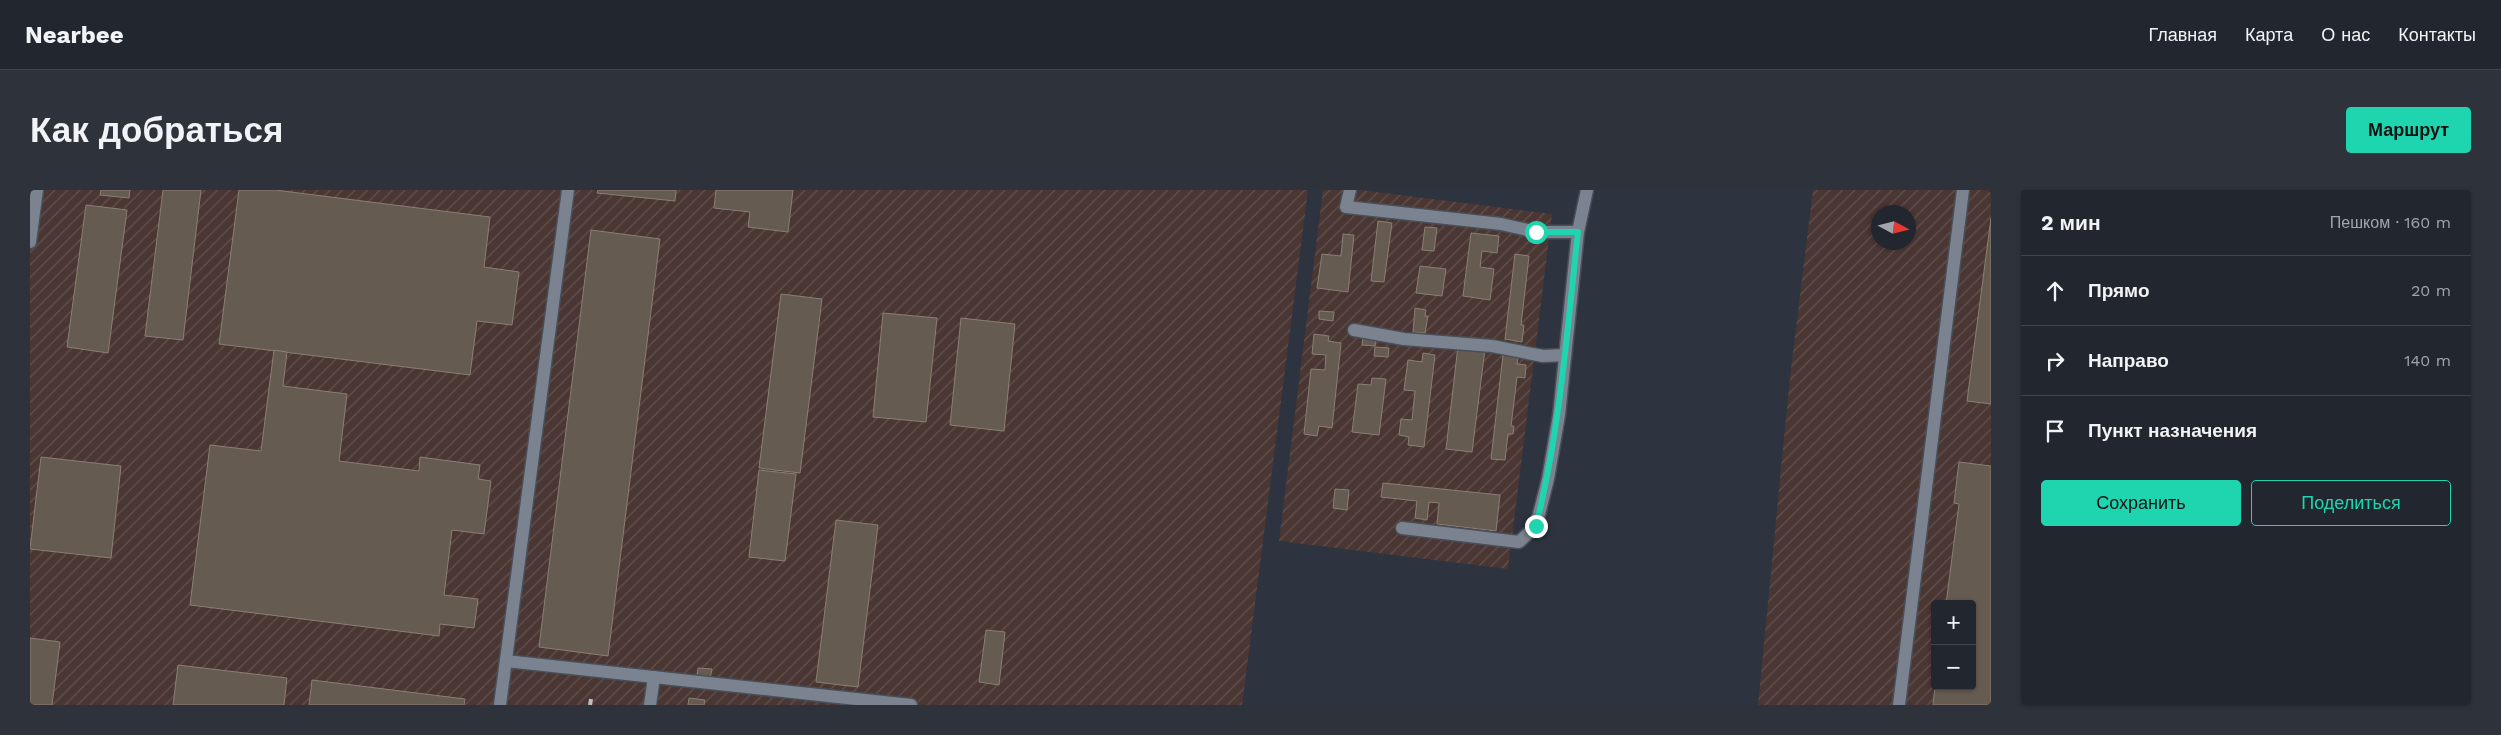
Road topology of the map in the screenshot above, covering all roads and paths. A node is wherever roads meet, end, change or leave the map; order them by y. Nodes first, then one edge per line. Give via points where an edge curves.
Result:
1 (36, 190) edge
2 (568, 190) edge
3 (1350, 190) edge
4 (1587, 190) edge
5 (1963, 190) edge
6 (1578, 232) junction
7 (30, 242) edge
8 (1354, 330) dead end
9 (1565, 355) junction
10 (1402, 528) dead end
11 (506, 661) junction
12 (654, 677) junction
13 (500, 705) edge
14 (650, 705) edge
15 (911, 705) edge
16 (1899, 705) edge

1 - 7 lane
2 - 11 lane
3 - 6 lane via 1346,207 1501,224 1536,232
4 - 6 lane
5 - 16 lane
6 - 9 lane
8 - 9 lane via 1404,339 1492,346 1543,356
9 - 10 lane via 1559,415 1536,526 1519,542
11 - 12 lane
11 - 13 lane
12 - 14 lane
12 - 15 lane

